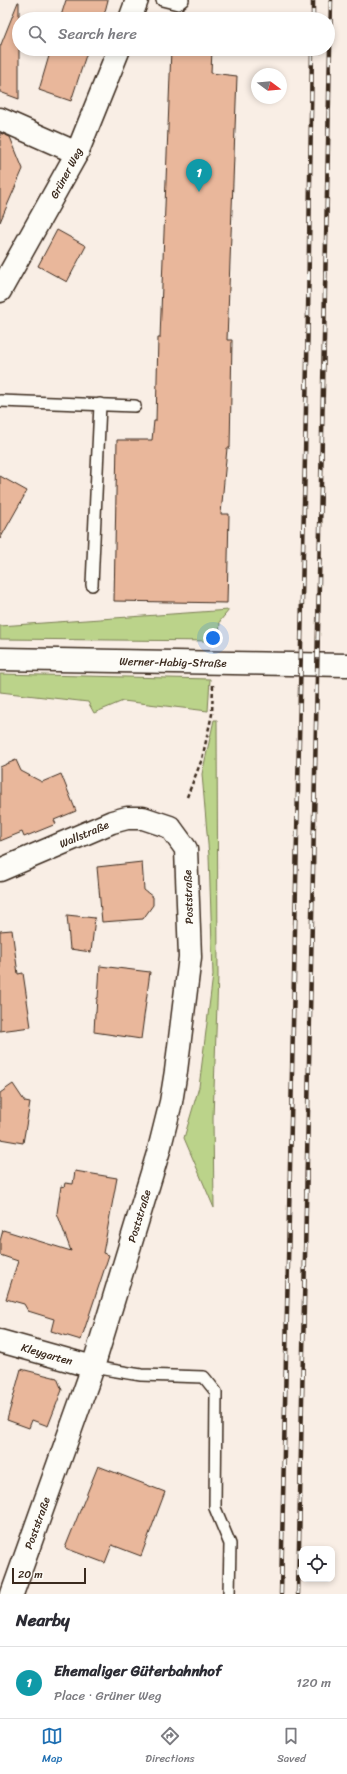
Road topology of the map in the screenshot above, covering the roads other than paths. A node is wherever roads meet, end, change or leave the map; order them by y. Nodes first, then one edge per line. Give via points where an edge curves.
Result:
1 (137, 0) edge
2 (162, 0) edge
3 (183, 0) edge
4 (133, 12) edge
5 (116, 56) edge
6 (0, 119) edge
7 (78, 153) junction
8 (0, 291) edge
9 (0, 401) edge
10 (100, 404) junction
11 (135, 406) dead end
12 (92, 585) dead end
13 (0, 659) edge
14 (347, 665) edge
15 (170, 827) joint
16 (0, 870) edge
17 (0, 1341) edge
18 (93, 1368) junction
19 (12, 1594) edge
20 (229, 1594) edge

1 - 4 street
2 - 3 lane via 178,4
5 - 7 street, Grüner Weg
6 - 7 street
7 - 8 street, Grüner Weg
9 - 10 lane
10 - 11 lane
10 - 12 lane
13 - 14 street, Werner-Habig-Straße
15 - 16 street, Wallstraße via 143,818 127,818
15 - 18 street, Poststraße via 186,849 190,957 176,1071 159,1150
17 - 18 street, Kleygarten
18 - 19 street, Poststraße
18 - 20 lane via 141,1375 204,1377 216,1392 215,1508 230,1544

